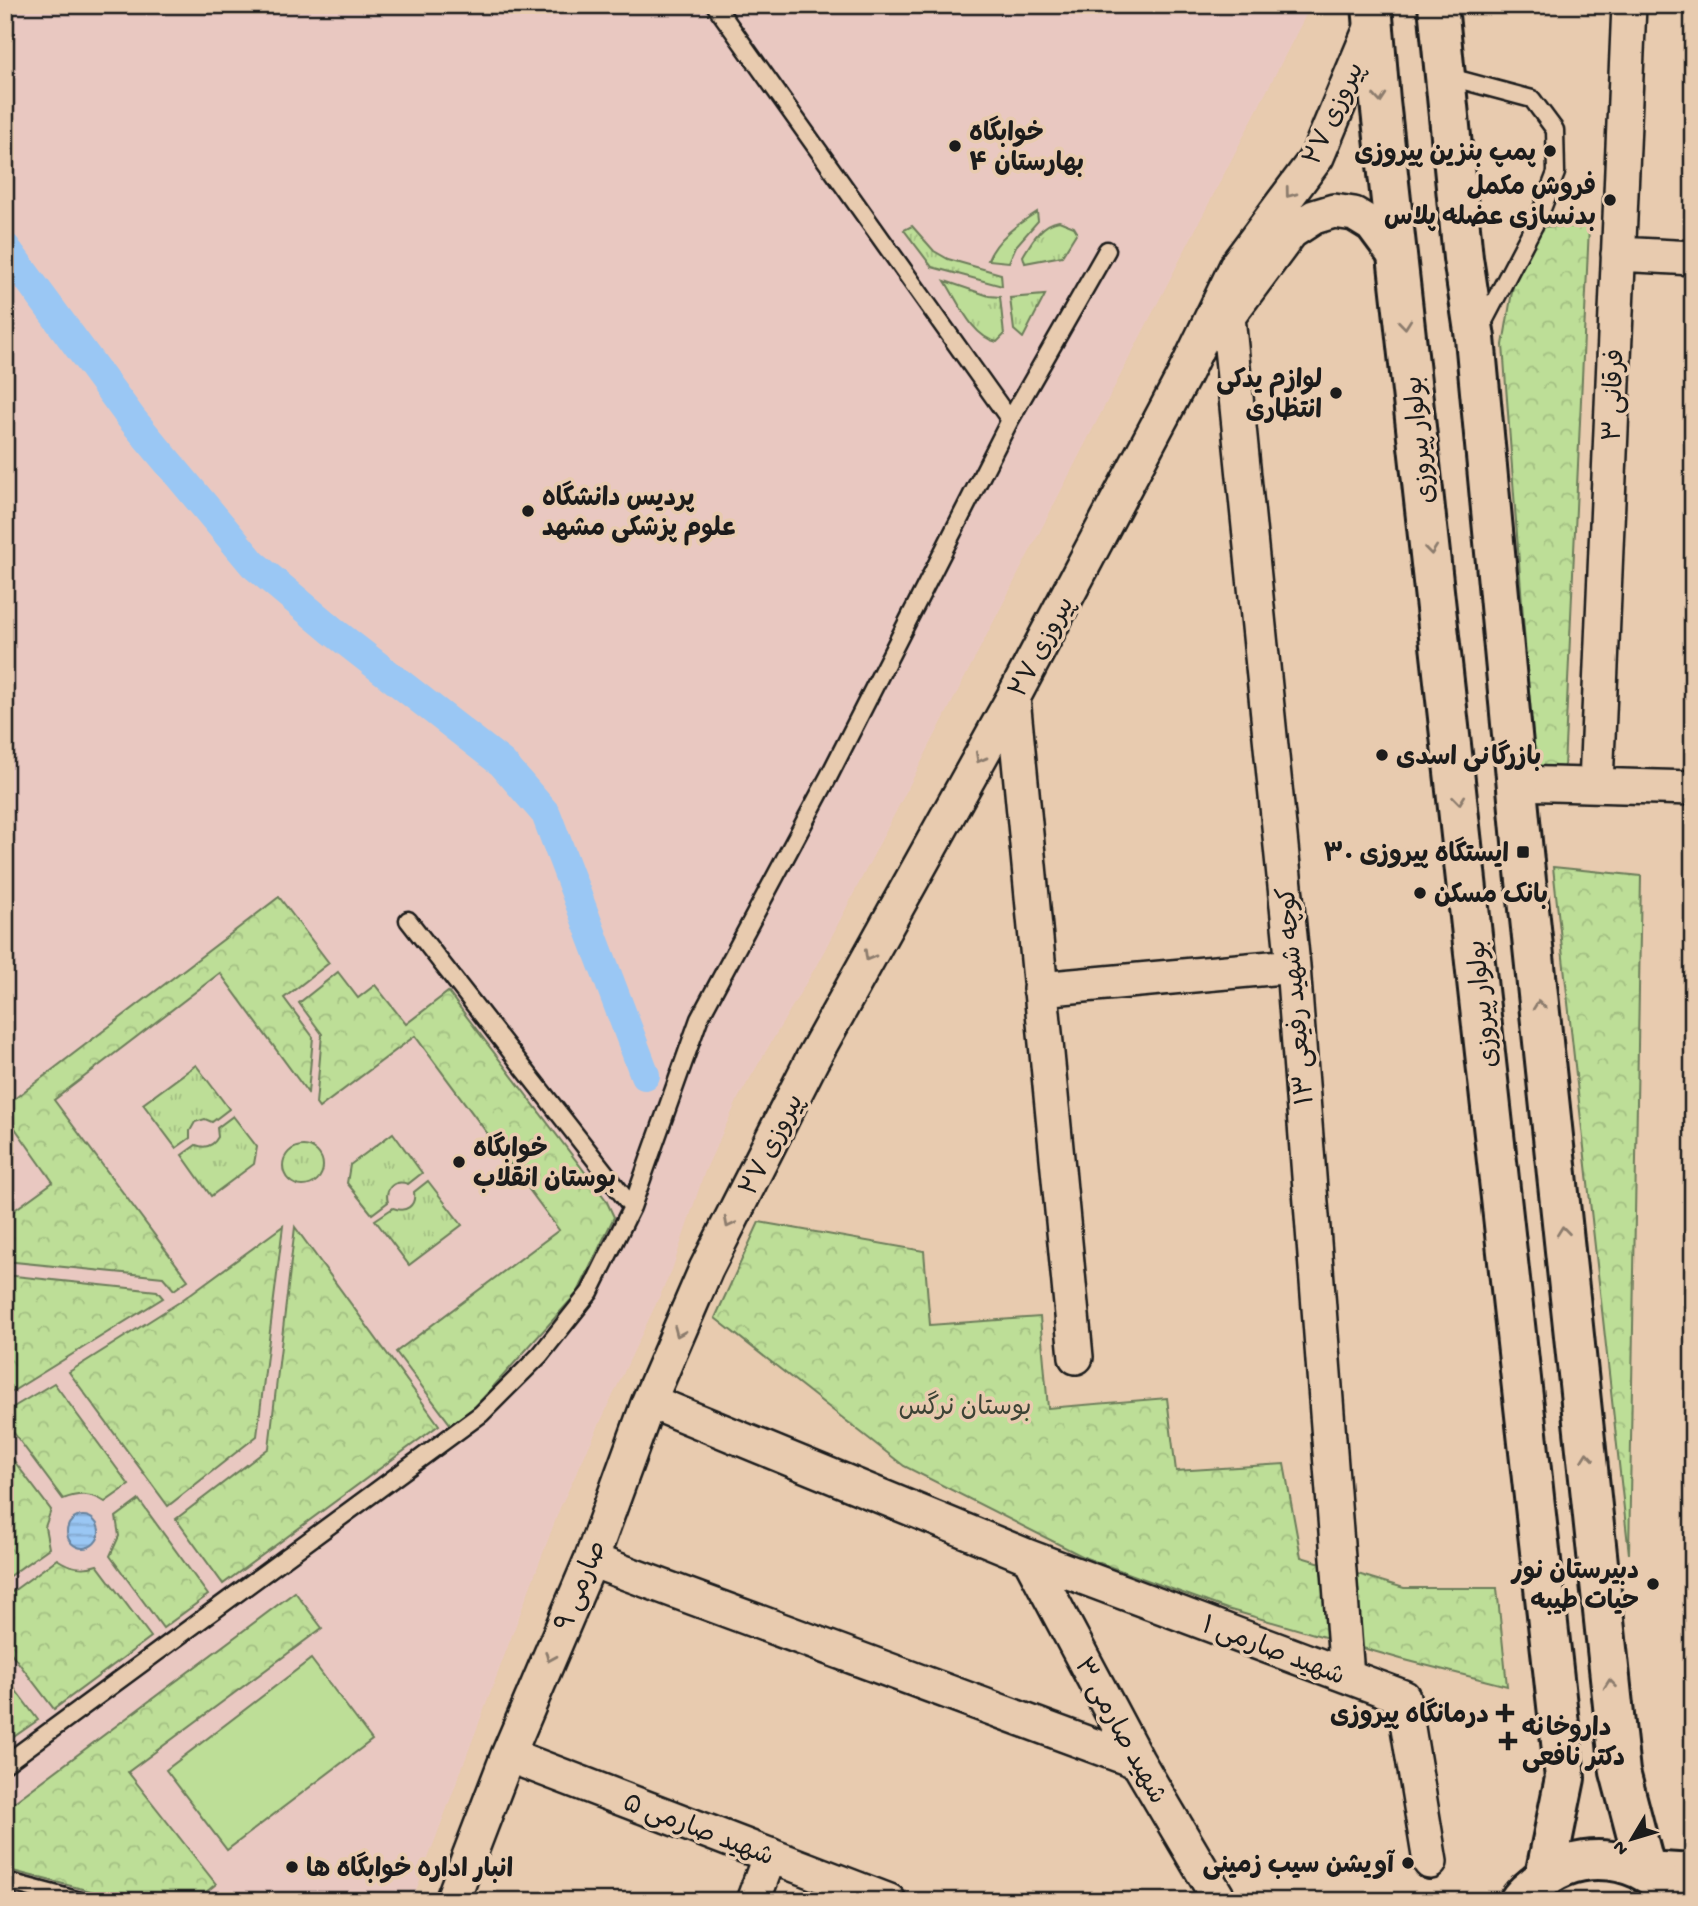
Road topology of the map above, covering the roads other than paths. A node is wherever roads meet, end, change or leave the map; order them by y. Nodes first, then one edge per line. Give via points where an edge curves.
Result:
1 (715, 5) edge
2 (1438, 5) edge
3 (1629, 5) edge
4 (1373, 14) edge
5 (1445, 76) junction
6 (1107, 250) dead end
7 (1618, 254) junction
8 (1693, 258) edge
9 (1398, 260) junction
10 (1228, 317) junction
11 (1475, 338) junction
12 (1183, 377) junction
13 (1010, 420) junction
14 (1013, 698) junction
15 (1516, 783) junction
16 (1596, 784) junction
17 (1693, 788) edge
18 (408, 920) dead end
19 (1293, 966) junction
20 (1040, 989) junction
21 (632, 1207) junction
22 (706, 1269) joint
23 (1076, 1357) dead end
24 (649, 1401) junction
25 (1028, 1557) junction
26 (591, 1560) junction
27 (1347, 1676) junction
28 (508, 1755) junction
29 (1138, 1762) junction
30 (5, 1764) edge
31 (770, 1856) junction
32 (1430, 1862) dead end
33 (1646, 1871) junction
34 (1693, 1874) edge
35 (5, 1881) edge
36 (1532, 1888) edge
37 (80, 1901) edge
38 (452, 1901) edge
39 (753, 1901) edge
40 (889, 1901) edge
41 (1220, 1901) edge
42 (1679, 1901) edge

1 - 13 lane
2 - 5 main road
3 - 7 street, فرقانی ۳
4 -> 9 main road, بولوار پیروزی
4 -> 12 street, پیروزی ۲۷ via 1317,157 1238,263
5 - 11 main road
5 - 11 lane via 1532,99 1555,130 1556,173 1540,214
6 - 13 lane
7 - 8 street
7 - 16 street, فرقانی ۳
9 - 10 street via 1372,225 1354,214 1334,211 1314,217 1291,232
9 -> 36 main road, بولوار پیروزی via 1565,1778
10 - 12 street
10 - 19 street, کوچه شهید رفیعی ۱۳
11 - 15 main road
12 - 14 street, پیروزی ۲۷
13 - 21 lane via 699,1019
14 - 20 street
14 -> 22 street, پیروزی ۲۷ via 812,1060
15 - 16 street
33 -> 15 main road via 1620,1772
16 - 17 street
18 - 21 lane
19 - 20 street
19 - 27 street, کوچه شهید رفیعی ۱۳
20 - 23 street
21 - 30 lane via 590,1292 540,1355 481,1414
22 -> 24 street, صارمی ۹
24 - 25 street, شهید صارمی ۱
24 - 26 street, صارمی ۹
25 - 27 street, شهید صارمی ۱
25 - 29 street, شهید صارمی ۳
26 -> 28 street, صارمی ۹
26 - 29 street
27 - 32 street, شهید صارمی ۱ via 1403,1697
28 - 31 street, شهید صارمی ۵
28 - 38 street, صارمی ۹
29 - 41 street, شهید صارمی ۳
31 - 39 street
31 - 40 street, شهید صارمی ۵
33 - 34 main road
33 - 36 main road via 1621,1861 1594,1859 1569,1864
33 - 42 main road
35 - 37 lane

